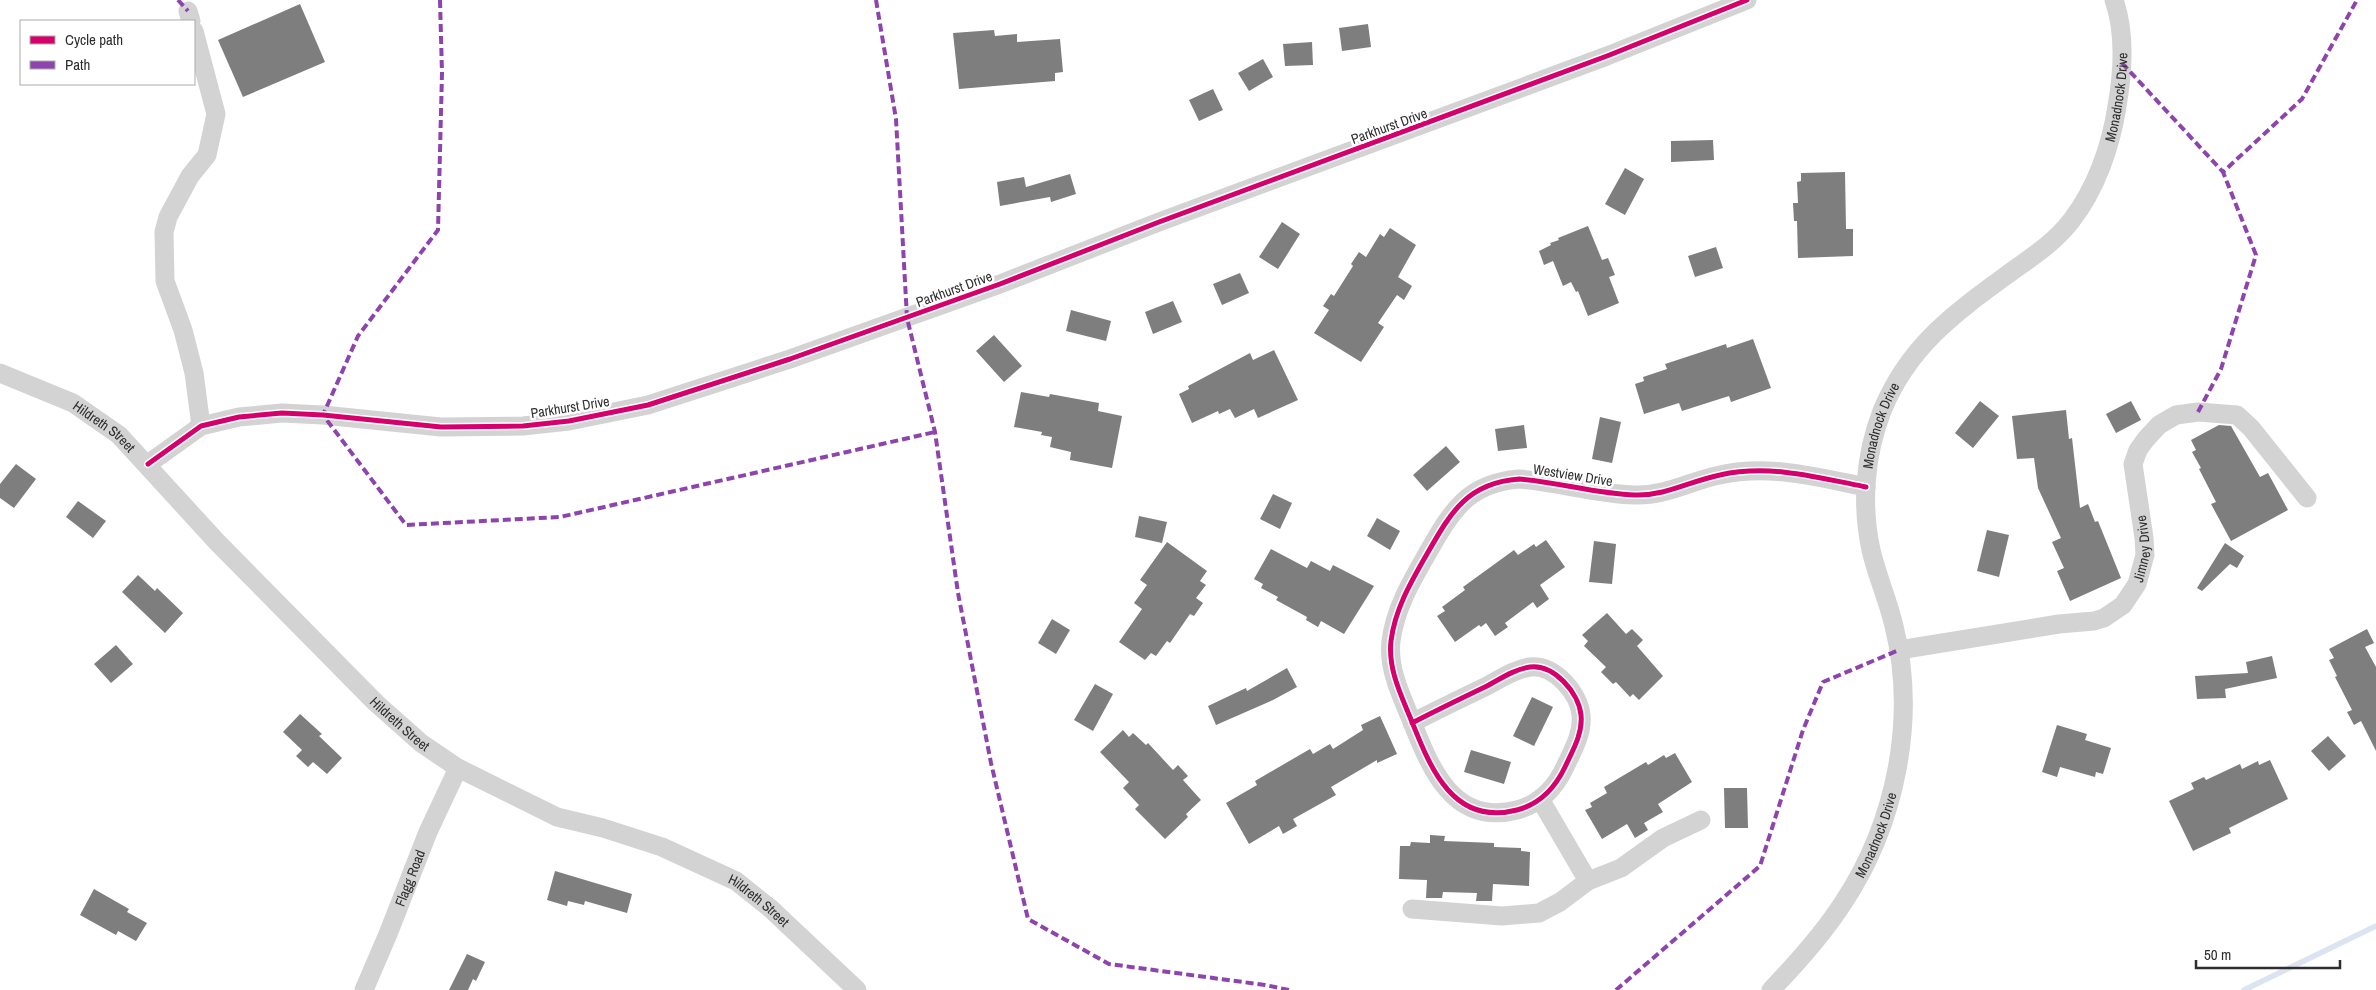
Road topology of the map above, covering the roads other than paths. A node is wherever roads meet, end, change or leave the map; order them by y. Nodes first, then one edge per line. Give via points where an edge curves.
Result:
1 (1747, 0) edge
2 (2114, 0) edge
3 (195, 35) edge
4 (0, 373) edge
5 (201, 426) junction
6 (148, 464) junction
7 (1866, 487) junction
8 (2307, 498) dead end
9 (1900, 650) junction
10 (1412, 723) junction
11 (458, 768) junction
12 (1540, 800) junction
13 (1700, 820) dead end
14 (1588, 881) junction
15 (1412, 909) dead end
16 (364, 990) edge
17 (858, 990) edge
18 (1771, 990) edge

1 - 5 street, Parkhurst Drive via 1000,284 790,359 648,405 569,421 523,426 441,427 282,413 239,417
2 - 7 street, Monadnock Drive via 2122,36 2119,94 2114,125 2094,182 2072,221 2057,237 1948,319 1909,361 1879,421
3 - 5 street via 216,114 207,155 190,176 168,217 164,232 165,281 194,373
4 - 6 street, Hildreth Street via 73,403 119,434
5 - 6 street, Parkhurst Drive
6 - 11 street, Hildreth Street via 217,542 376,703 421,743
7 - 9 street, Monadnock Drive via 1871,551
7 - 10 street, Westview Drive via 1800,473 1750,470 1720,474 1675,490 1648,494 1622,494 1519,478 1479,489 1462,501 1446,521 1409,586 1393,626 1392,667
8 - 9 street, Jimney Drive via 2237,415 2198,412 2176,416 2146,438 2133,464 2144,554 2137,584 2123,605 2094,621
9 - 18 street, Monadnock Drive via 1903,702 1900,746 1880,830 1845,901 1814,943
10 - 12 street, Westview Drive via 1436,776 1462,801 1480,810 1501,813 1522,809
10 - 12 street, Westview Drive via 1516,672 1531,667 1548,671 1563,681 1575,696 1581,722 1578,739 1561,776
11 - 16 street, Flagg Road via 424,841
11 - 17 street, Hildreth Street via 557,817 662,847 736,881 772,909
12 - 14 street
13 - 14 street via 1663,838 1621,868
14 - 15 street via 1560,902 1538,913 1502,916

